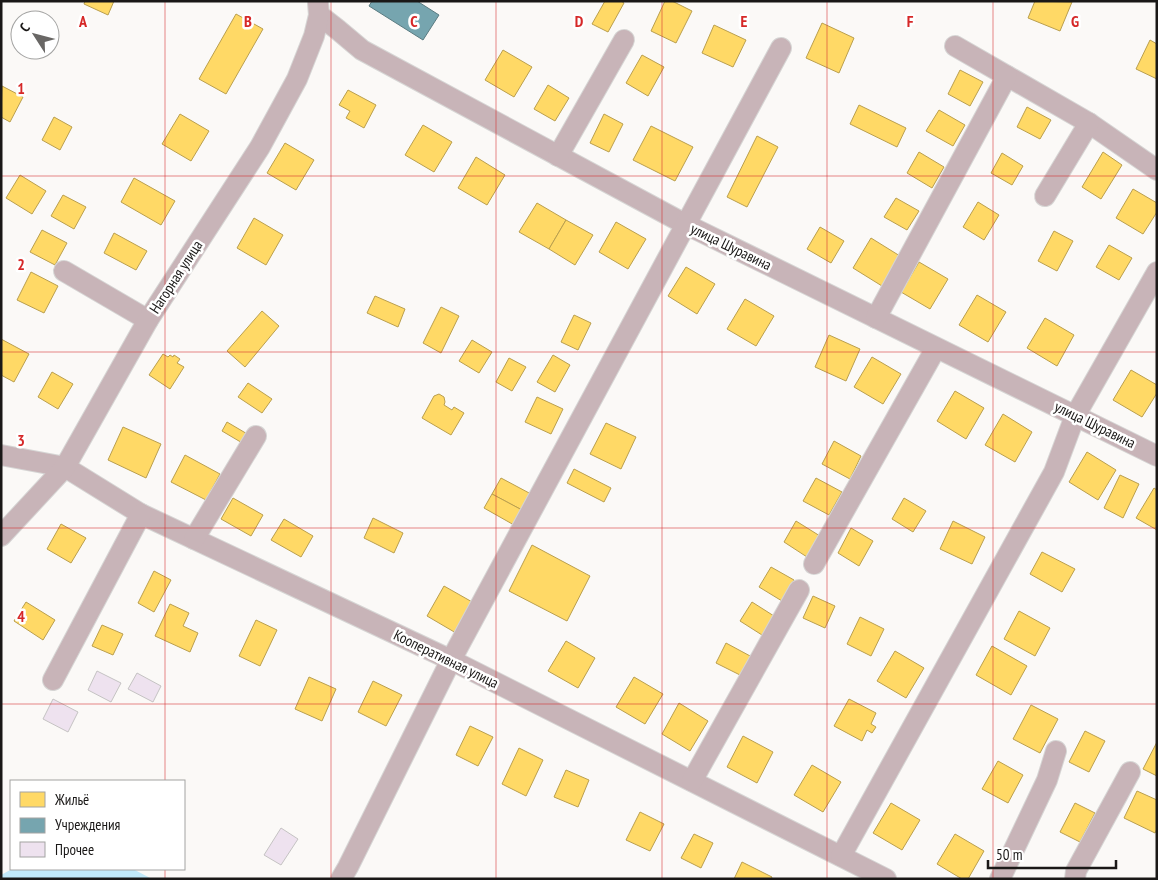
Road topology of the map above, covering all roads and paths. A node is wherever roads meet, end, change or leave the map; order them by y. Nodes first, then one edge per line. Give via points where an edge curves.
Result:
1 (318, 8) edge
2 (624, 40) dead end
3 (956, 46) dead end
4 (781, 48) dead end
5 (1007, 76) junction
6 (1089, 123) junction
7 (558, 156) junction
8 (1157, 170) edge
9 (1045, 196) dead end
10 (685, 224) junction
11 (64, 271) dead end
12 (1157, 272) edge
13 (876, 318) junction
14 (148, 320) junction
15 (936, 348) junction
16 (1075, 416) junction
17 (256, 436) dead end
18 (1, 455) edge
19 (1157, 456) edge
20 (65, 467) junction
21 (141, 514) junction
22 (1, 536) edge
23 (194, 539) junction
24 (814, 564) dead end
25 (800, 590) dead end
26 (451, 660) junction
27 (53, 680) dead end
28 (1056, 751) dead end
29 (1130, 772) dead end
30 (692, 781) junction
31 (841, 856) junction
32 (341, 879) edge
33 (886, 879) edge
34 (1000, 879) edge
35 (1074, 879) edge

1 - 7 street, улица Шуравина via 362,50
1 - 14 street, Нагорная улица via 314,36 297,79 260,147
2 - 7 street
3 - 5 street
4 - 10 street
5 - 6 street
5 - 13 street
6 - 8 street
6 - 9 street
7 - 10 street, улица Шуравина
10 - 13 street, улица Шуравина
10 - 26 street
11 - 14 street
12 - 16 street
13 - 15 street, улица Шуравина
14 - 20 street, Нагорная улица
15 - 16 street, улица Шуравина
15 - 24 street
16 - 19 street, улица Шуравина
16 - 31 street via 1054,472
17 - 23 street
18 - 20 street, Кооперативная улица
20 - 21 street, Кооперативная улица
20 - 22 street, Нагорная улица
21 - 23 street, Кооперативная улица
21 - 27 street
23 - 26 street, Кооперативная улица
25 - 30 street
26 - 30 street, Кооперативная улица
26 - 32 street
28 - 34 street via 1047,780
29 - 35 street
30 - 31 street, Кооперативная улица
31 - 33 street, Кооперативная улица

